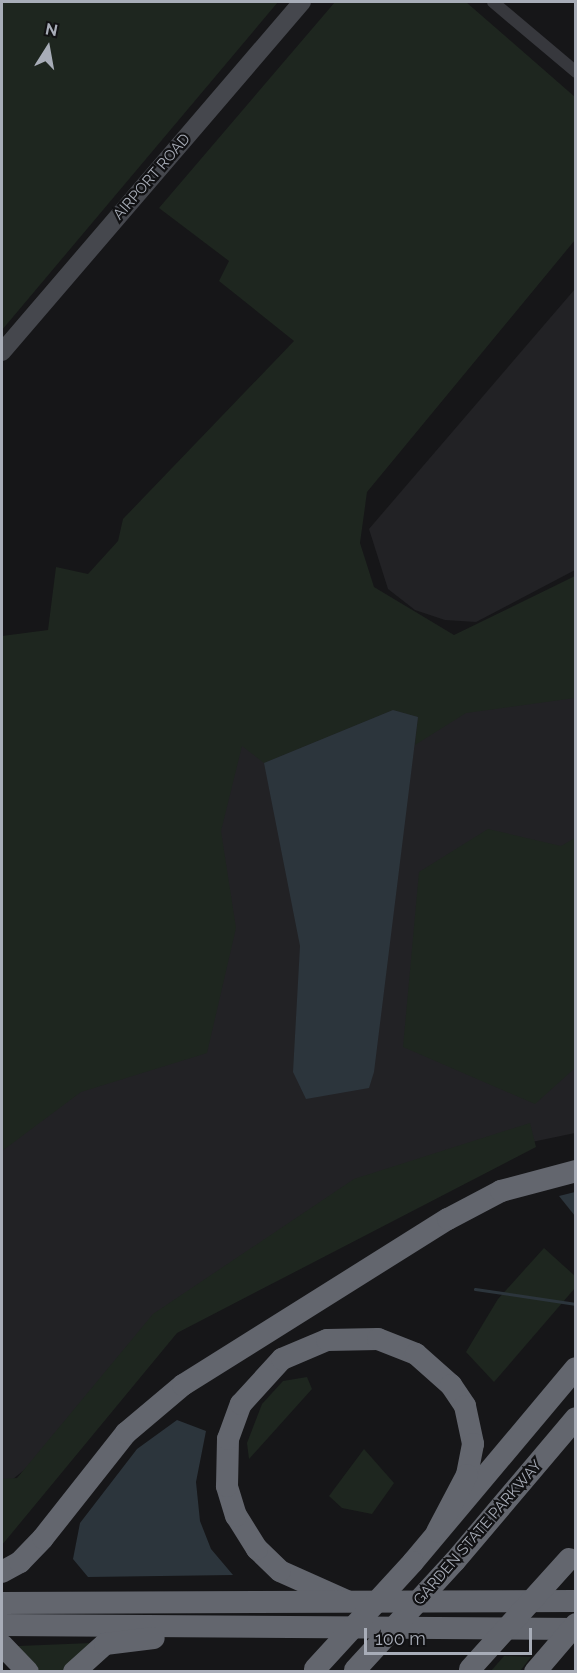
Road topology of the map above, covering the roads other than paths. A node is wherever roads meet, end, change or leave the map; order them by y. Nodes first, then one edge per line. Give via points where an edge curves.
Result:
1 (302, 2) edge
2 (493, 2) edge
3 (576, 72) edge
4 (2, 352) edge
5 (576, 1171) edge
6 (576, 1368) edge
7 (576, 1418) edge
8 (437, 1532) junction
9 (572, 1555) edge
10 (2, 1572) edge
11 (346, 1601) junction
12 (576, 1601) edge
13 (2, 1604) edge
14 (576, 1624) edge
15 (2, 1625) edge
16 (195, 1626) junction
17 (576, 1629) edge
18 (2, 1645) edge
19 (314, 1670) edge
20 (354, 1670) edge
21 (469, 1670) edge
22 (28, 1671) edge
23 (74, 1671) edge
24 (535, 1671) edge

1 - 4 street, AIRPORT ROAD
2 - 3 street
5 - 10 highway via 501,1191 447,1219 183,1385 126,1433 43,1538 20,1562
6 - 8 highway
7 - 20 highway, GARDEN STATE PARKWAY, bridge via 455,1561
8 - 11 highway via 467,1475 473,1443 465,1406 451,1385 416,1354 378,1339 327,1340 282,1359 241,1404 228,1439 227,1486 236,1516 257,1550 290,1576
8 - 19 highway, bridge
9 - 21 highway, bridge
11 - 12 highway
11 - 13 highway
14 - 24 highway, bridge
15 - 16 highway
16 - 17 highway
16 - 23 highway via 173,1636 105,1644
18 - 22 highway

